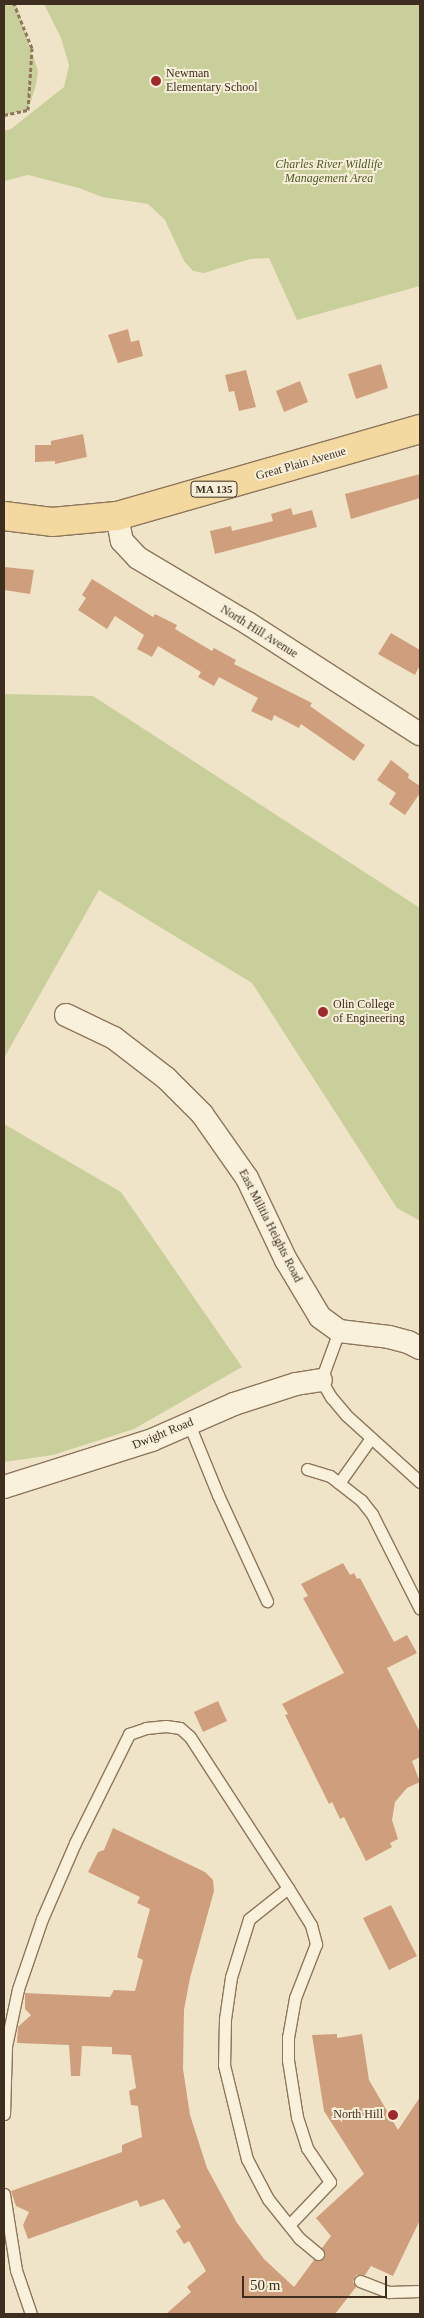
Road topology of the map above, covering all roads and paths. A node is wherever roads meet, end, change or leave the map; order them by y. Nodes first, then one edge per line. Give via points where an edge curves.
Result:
1 (14, 4) edge
2 (4, 115) edge
3 (420, 429) edge
4 (4, 516) edge
5 (117, 516) junction
6 (420, 733) edge
7 (66, 1015) dead end
8 (340, 1332) junction
9 (420, 1348) edge
10 (321, 1380) junction
11 (189, 1424) junction
12 (371, 1438) junction
13 (307, 1469) dead end
14 (420, 1482) edge
15 (339, 1483) junction
16 (4, 1487) edge
17 (267, 1600) dead end
18 (420, 1609) edge
19 (288, 1888) junction
20 (4, 2114) edge
21 (4, 2194) edge
22 (289, 2225) junction
23 (318, 2254) dead end
24 (360, 2281) dead end
25 (420, 2291) edge
26 (31, 2314) edge

1 - 2 path via 32,48 28,110
3 - 5 main road, Great Plain Avenue / MA 135
4 - 5 main road, Great Plain Avenue / MA 135 via 52,522
5 - 6 street, North Hill Avenue via 122,541 138,558
7 - 8 street, East Militia Heights Road via 114,1038 166,1078 202,1114 247,1178 308,1300 320,1317
8 - 9 street via 389,1337
8 - 10 lane
10 - 11 street, Dwight Road via 296,1384 234,1404
10 - 12 lane via 346,1415
11 - 16 street, Dwight Road via 152,1440
11 - 17 lane
12 - 14 lane
12 - 15 lane
13 - 15 lane via 330,1476
15 - 18 lane via 361,1500 372,1514
19 - 20 lane via 190,1737 180,1728 166,1726 129,1734 42,1919 18,1990 6,2046
19 - 22 lane via 249,1919 231,1977 225,2019 224,2065 247,2159 268,2199
19 - 22 lane via 311,1925 316,1944 296,1998 288,2037 296,2117 307,2148 330,2182
21 - 26 lane via 16,2270
22 - 23 lane
24 - 25 lane via 389,2292

